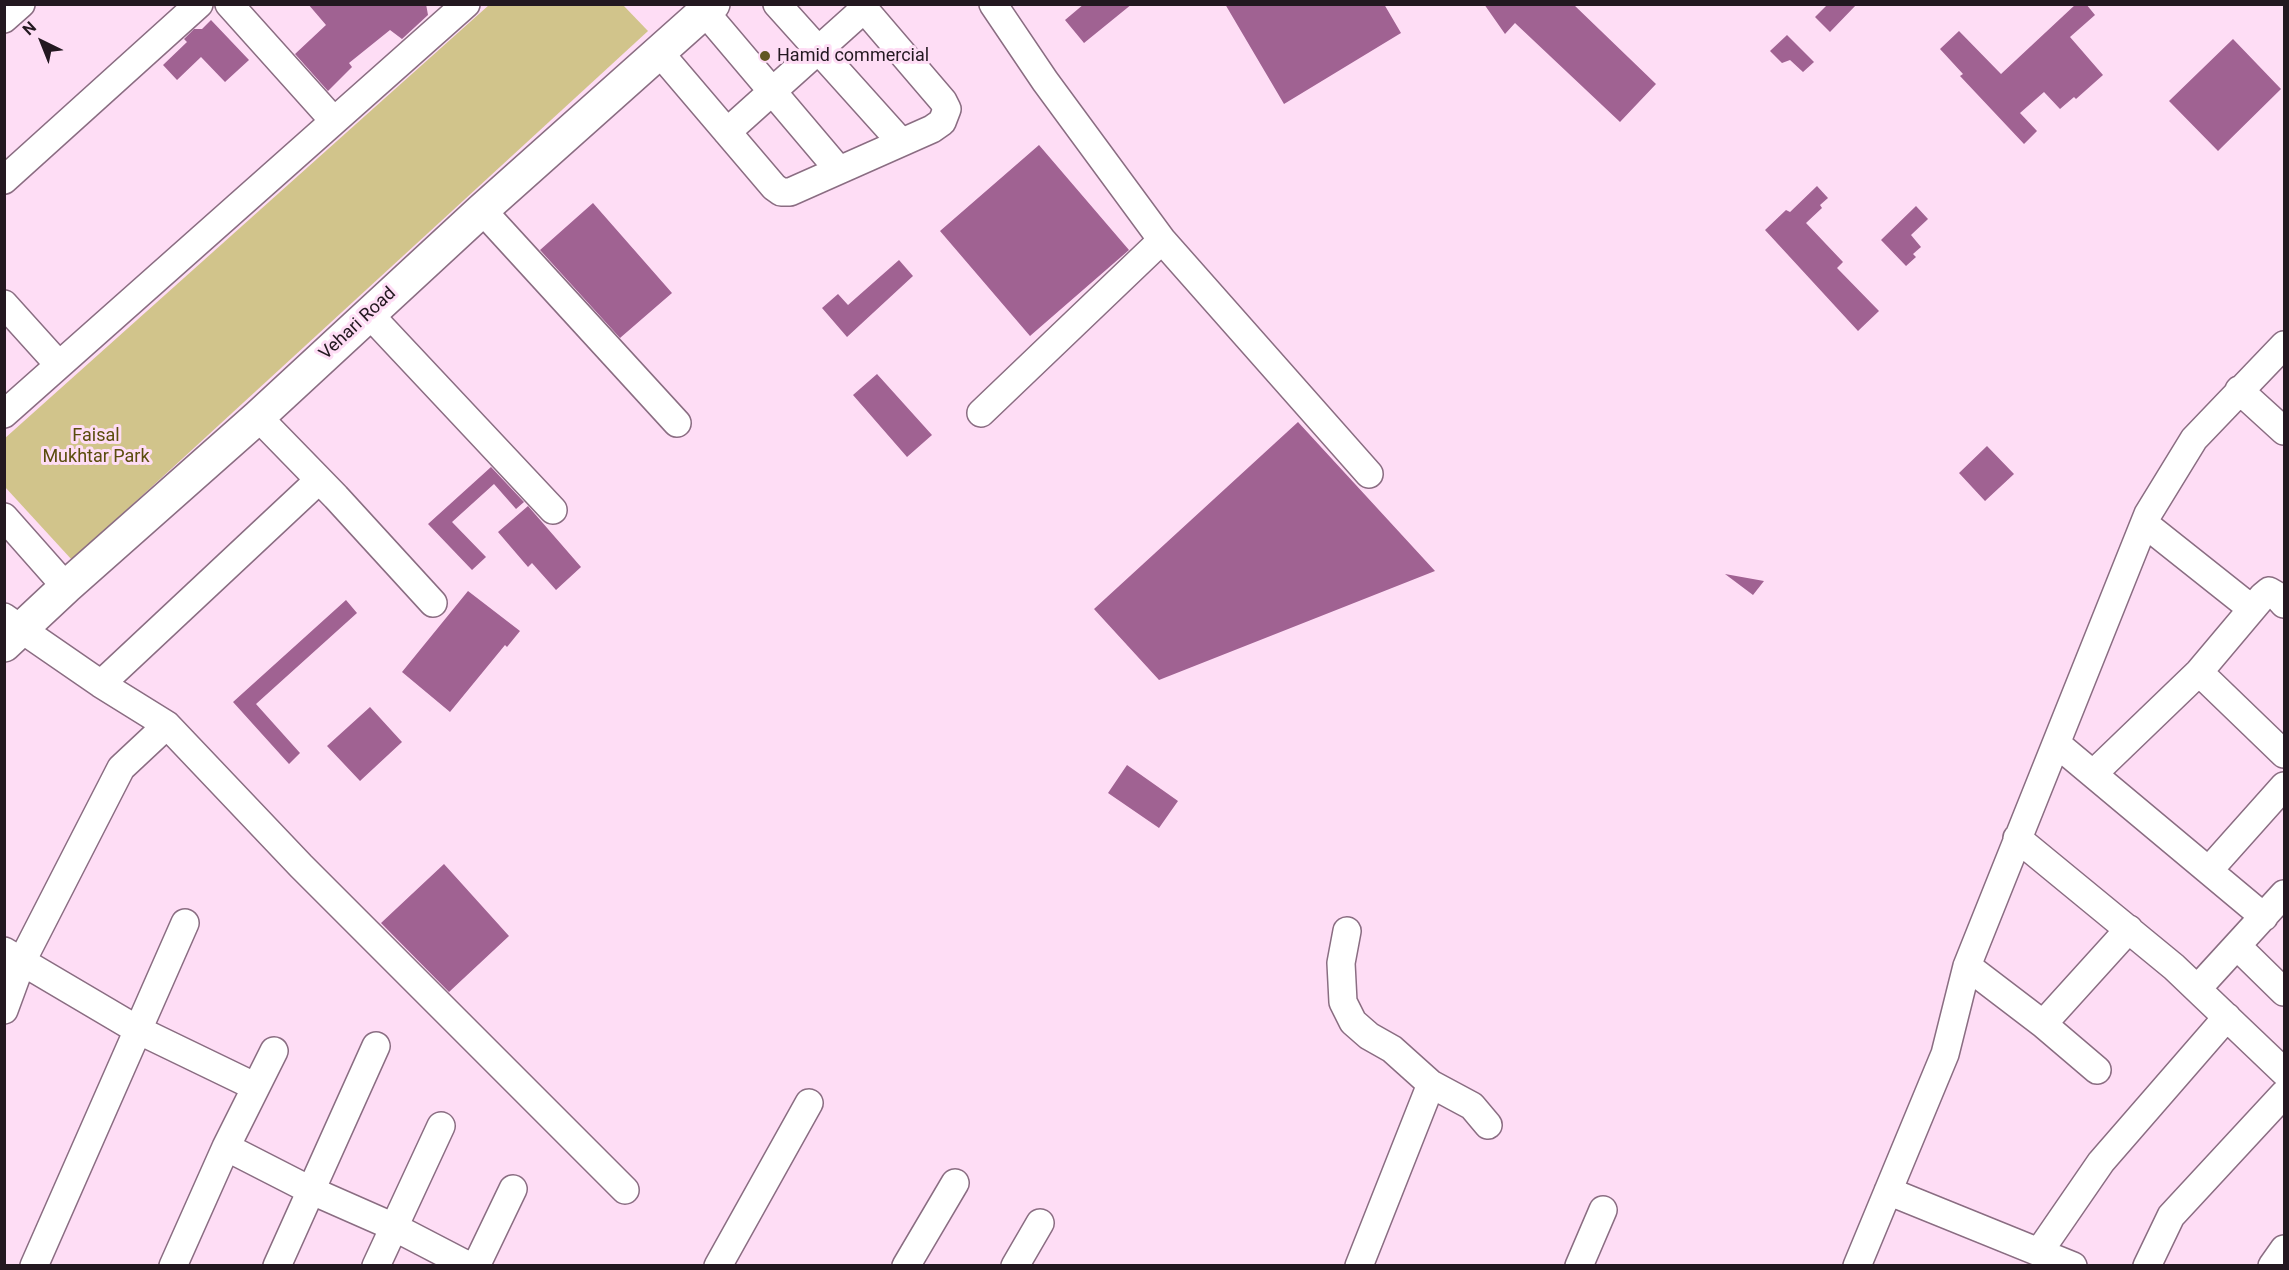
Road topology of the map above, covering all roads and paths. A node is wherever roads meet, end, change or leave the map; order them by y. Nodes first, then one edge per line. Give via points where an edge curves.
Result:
1 (21, 4) edge
2 (199, 4) edge
3 (229, 4) edge
4 (466, 4) edge
5 (777, 4) edge
6 (993, 4) edge
7 (862, 7) edge
8 (709, 8) edge
9 (4, 19) edge
10 (818, 50) junction
11 (659, 52) junction
12 (772, 92) junction
13 (334, 121) junction
14 (727, 132) junction
15 (900, 142) junction
16 (838, 170) junction
17 (4, 180) edge
18 (482, 210) junction
19 (1162, 240) junction
20 (4, 304) edge
21 (369, 314) junction
22 (2284, 345) edge
23 (59, 365) junction
24 (2240, 390) junction
25 (981, 413) dead end
26 (4, 414) edge
27 (258, 417) junction
28 (677, 423) dead end
29 (2284, 431) edge
30 (1369, 474) dead end
31 (319, 480) junction
32 (553, 510) dead end
33 (4, 517) edge
34 (2145, 524) junction
35 (66, 587) junction
36 (433, 603) dead end
37 (2284, 604) edge
38 (2252, 609) junction
39 (11, 630) edge
40 (2199, 672) junction
41 (101, 684) junction
42 (167, 725) junction
43 (2057, 744) junction
44 (2284, 754) edge
45 (2094, 773) junction
46 (2284, 786) edge
47 (2017, 838) junction
48 (2210, 869) junction
49 (2284, 894) edge
50 (2264, 917) junction
51 (184, 923) dead end
52 (2129, 929) junction
53 (1347, 932) dead end
54 (2237, 946) junction
55 (13, 956) edge
56 (1967, 966) junction
57 (2198, 988) junction
58 (2284, 992) edge
59 (4, 1010) edge
60 (2227, 1017) junction
61 (2043, 1024) junction
62 (138, 1030) junction
63 (376, 1046) dead end
64 (274, 1051) dead end
65 (2097, 1070) dead end
66 (2284, 1072) edge
67 (1431, 1084) junction
68 (256, 1087) junction
69 (2284, 1094) edge
70 (809, 1103) dead end
71 (1488, 1125) dead end
72 (441, 1126) dead end
73 (226, 1147) junction
74 (955, 1183) dead end
75 (513, 1189) dead end
76 (310, 1190) junction
77 (625, 1190) dead end
78 (1888, 1191) junction
79 (1603, 1210) dead end
80 (1040, 1223) dead end
81 (394, 1227) junction
82 (2284, 1249) edge
83 (2039, 1252) junction
84 (34, 1266) edge
85 (173, 1266) edge
86 (277, 1266) edge
87 (376, 1266) edge
88 (469, 1266) edge
89 (476, 1266) edge
90 (718, 1266) edge
91 (906, 1266) edge
92 (1015, 1266) edge
93 (1359, 1266) edge
94 (1580, 1266) edge
95 (1857, 1266) edge
96 (2073, 1266) edge
97 (2147, 1266) edge
98 (2272, 1266) edge

1 - 9 street
2 - 17 street
3 - 13 street
4 - 13 street
5 - 10 street
6 - 19 street
7 - 10 street
7 - 15 street via 947,109 942,122
8 - 11 main road, Vehari Road
8 - 12 street
10 - 12 street
10 - 15 street
11 - 14 street
11 - 18 main road, Vehari Road
12 - 14 street
12 - 16 street
13 - 23 street
14 - 16 street via 781,192
15 - 16 street
18 - 21 main road, Vehari Road
18 - 28 street
19 - 25 street
19 - 30 street
20 - 23 street
21 - 27 main road, Vehari Road
21 - 32 street
22 - 24 street
23 - 26 street
24 - 29 street
24 - 34 street via 2194,439
27 - 31 street
27 - 35 main road, Vehari Road
31 - 36 street
31 - 41 street
33 - 35 street
34 - 38 street
34 - 43 street
35 - 39 main road, Vehari Road
37 - 38 street via 2269,591
38 - 40 street
39 - 41 street
40 - 44 street
40 - 45 street
41 - 42 street
42 - 55 street via 121,768
42 - 77 street via 301,866
43 - 45 street
43 - 47 street
45 - 48 street
46 - 48 street
47 - 52 street
47 - 56 street
48 - 50 street
49 - 50 street
50 - 54 street
51 - 62 street
52 - 57 street
52 - 61 street
53 - 67 street via 1341,963 1343,1002 1353,1022 1392,1049
54 - 57 street
54 - 58 street
55 - 59 street
55 - 62 street
56 - 61 street
56 - 78 street via 1945,1054
57 - 60 street
60 - 66 street
60 - 83 street via 2101,1162
61 - 65 street
62 - 68 street
62 - 84 street
63 - 76 street
64 - 68 street
67 - 71 street via 1472,1106
67 - 93 street
68 - 73 street
69 - 97 street via 2171,1216
70 - 90 street
72 - 81 street
73 - 76 street
73 - 85 street
74 - 91 street
75 - 89 street
76 - 81 street
76 - 86 street
78 - 83 street
78 - 95 street
79 - 94 street
80 - 92 street
81 - 87 street
81 - 88 street
82 - 98 street
83 - 96 street

